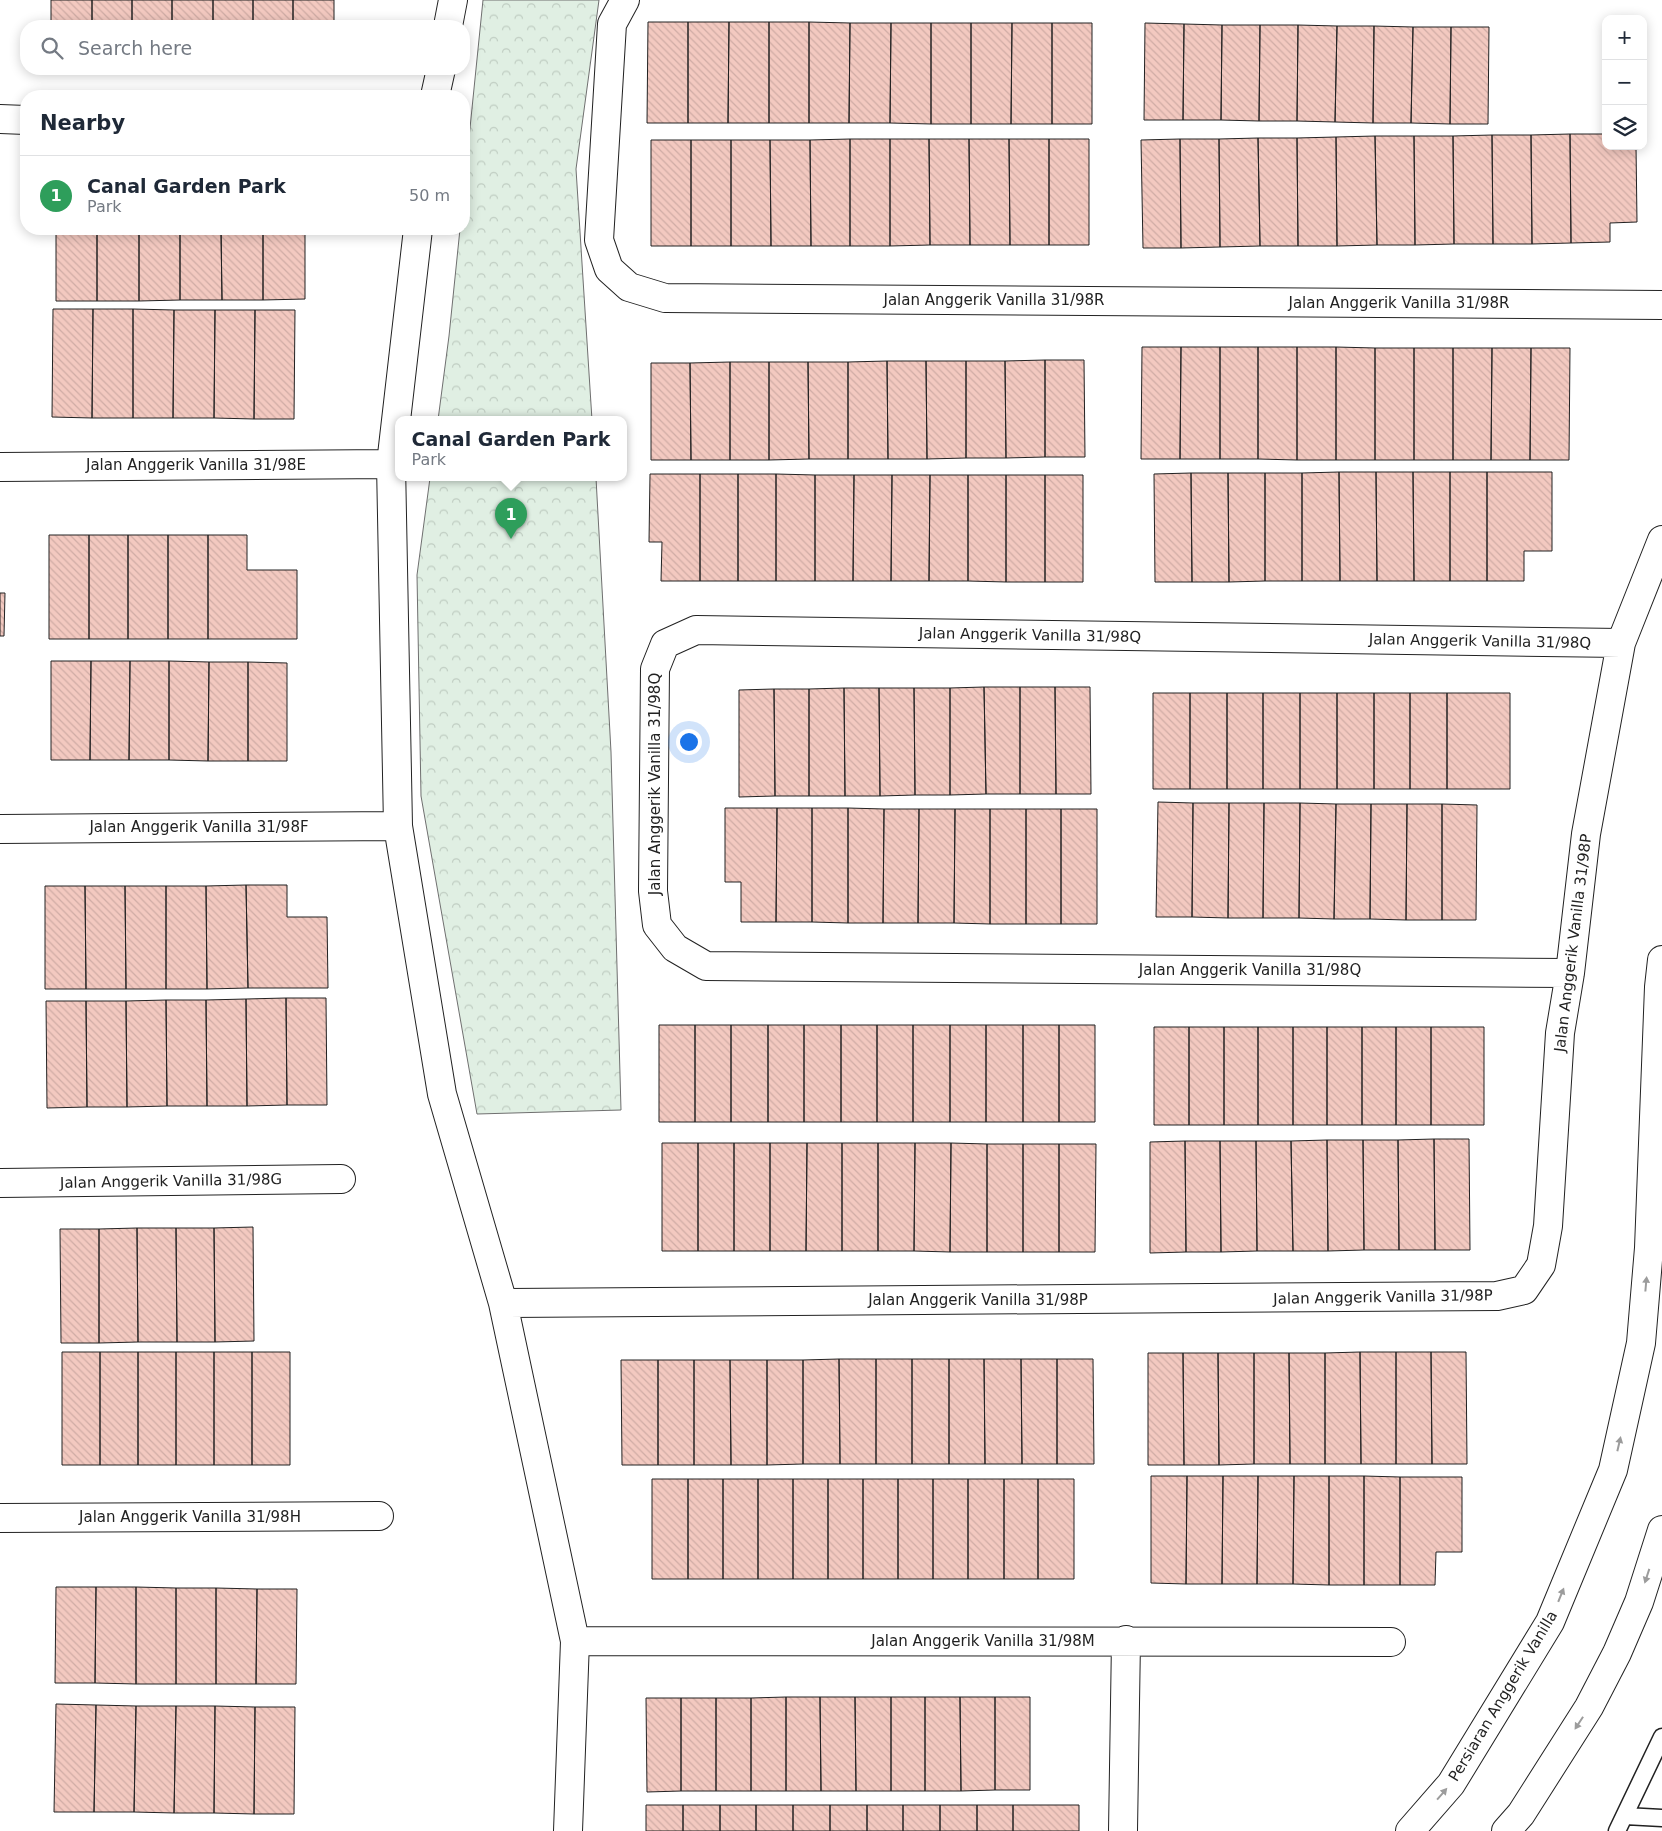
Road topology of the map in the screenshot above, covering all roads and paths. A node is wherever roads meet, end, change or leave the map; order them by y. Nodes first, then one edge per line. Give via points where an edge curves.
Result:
1 (453, 0) edge
2 (625, 0) edge
3 (449, 20) edge
4 (439, 75) edge
5 (437, 90) edge
6 (0, 119) edge
7 (20, 120) edge
8 (417, 235) edge
9 (1662, 305) edge
10 (397, 416) edge
11 (395, 429) edge
12 (391, 464) junction
13 (0, 467) edge
14 (1662, 540) edge
15 (1620, 643) junction
16 (398, 826) junction
17 (0, 828) edge
18 (1662, 960) edge
19 (1570, 972) junction
20 (341, 1179) dead end
21 (0, 1183) edge
22 (503, 1303) junction
23 (379, 1516) dead end
24 (0, 1518) edge
25 (1662, 1530) edge
26 (1126, 1640) junction
27 (575, 1641) junction
28 (1391, 1642) dead end
29 (1660, 1744) edge
30 (1625, 1816) junction
31 (1662, 1818) edge
32 (568, 1831) edge
33 (1123, 1831) edge
34 (1410, 1831) edge
35 (1506, 1831) edge
36 (1617, 1831) edge

1 - 3 street
2 - 9 street, Jalan Anggerik Vanilla 31/98R via 612,24 599,240 609,269 629,287 647,293 665,298
4 - 5 street
6 - 7 street
8 - 10 street
11 - 12 street
12 - 13 street, Jalan Anggerik Vanilla 31/98E
12 - 16 street
14 - 15 street, Jalan Anggerik Vanilla 31/98P
15 - 19 street, Jalan Anggerik Vanilla 31/98P via 1586,834
15 - 19 street, Jalan Anggerik Vanilla 31/98Q via 696,630 665,644 655,669 653,891 657,925 675,948 706,966
16 - 17 street, Jalan Anggerik Vanilla 31/98F
16 - 22 street via 442,1094
34 -> 18 street, Persiaran Anggerik Vanilla via 1451,1784 1550,1622 1613,1470 1641,1343 1649,1248
19 - 22 street, Jalan Anggerik Vanilla 31/98P via 1560,1033 1548,1226 1541,1265 1524,1290 1496,1296
20 - 21 street, Jalan Anggerik Vanilla 31/98G
22 - 27 street
23 - 24 street, Jalan Anggerik Vanilla 31/98H
25 -> 35 street via 1639,1602 1613,1661 1589,1707 1521,1814
26 - 27 street, Jalan Anggerik Vanilla 31/98M
26 - 28 street, Jalan Anggerik Vanilla 31/98M
26 - 33 street
27 - 32 street
29 - 30 lane
30 - 31 lane
30 - 36 lane

